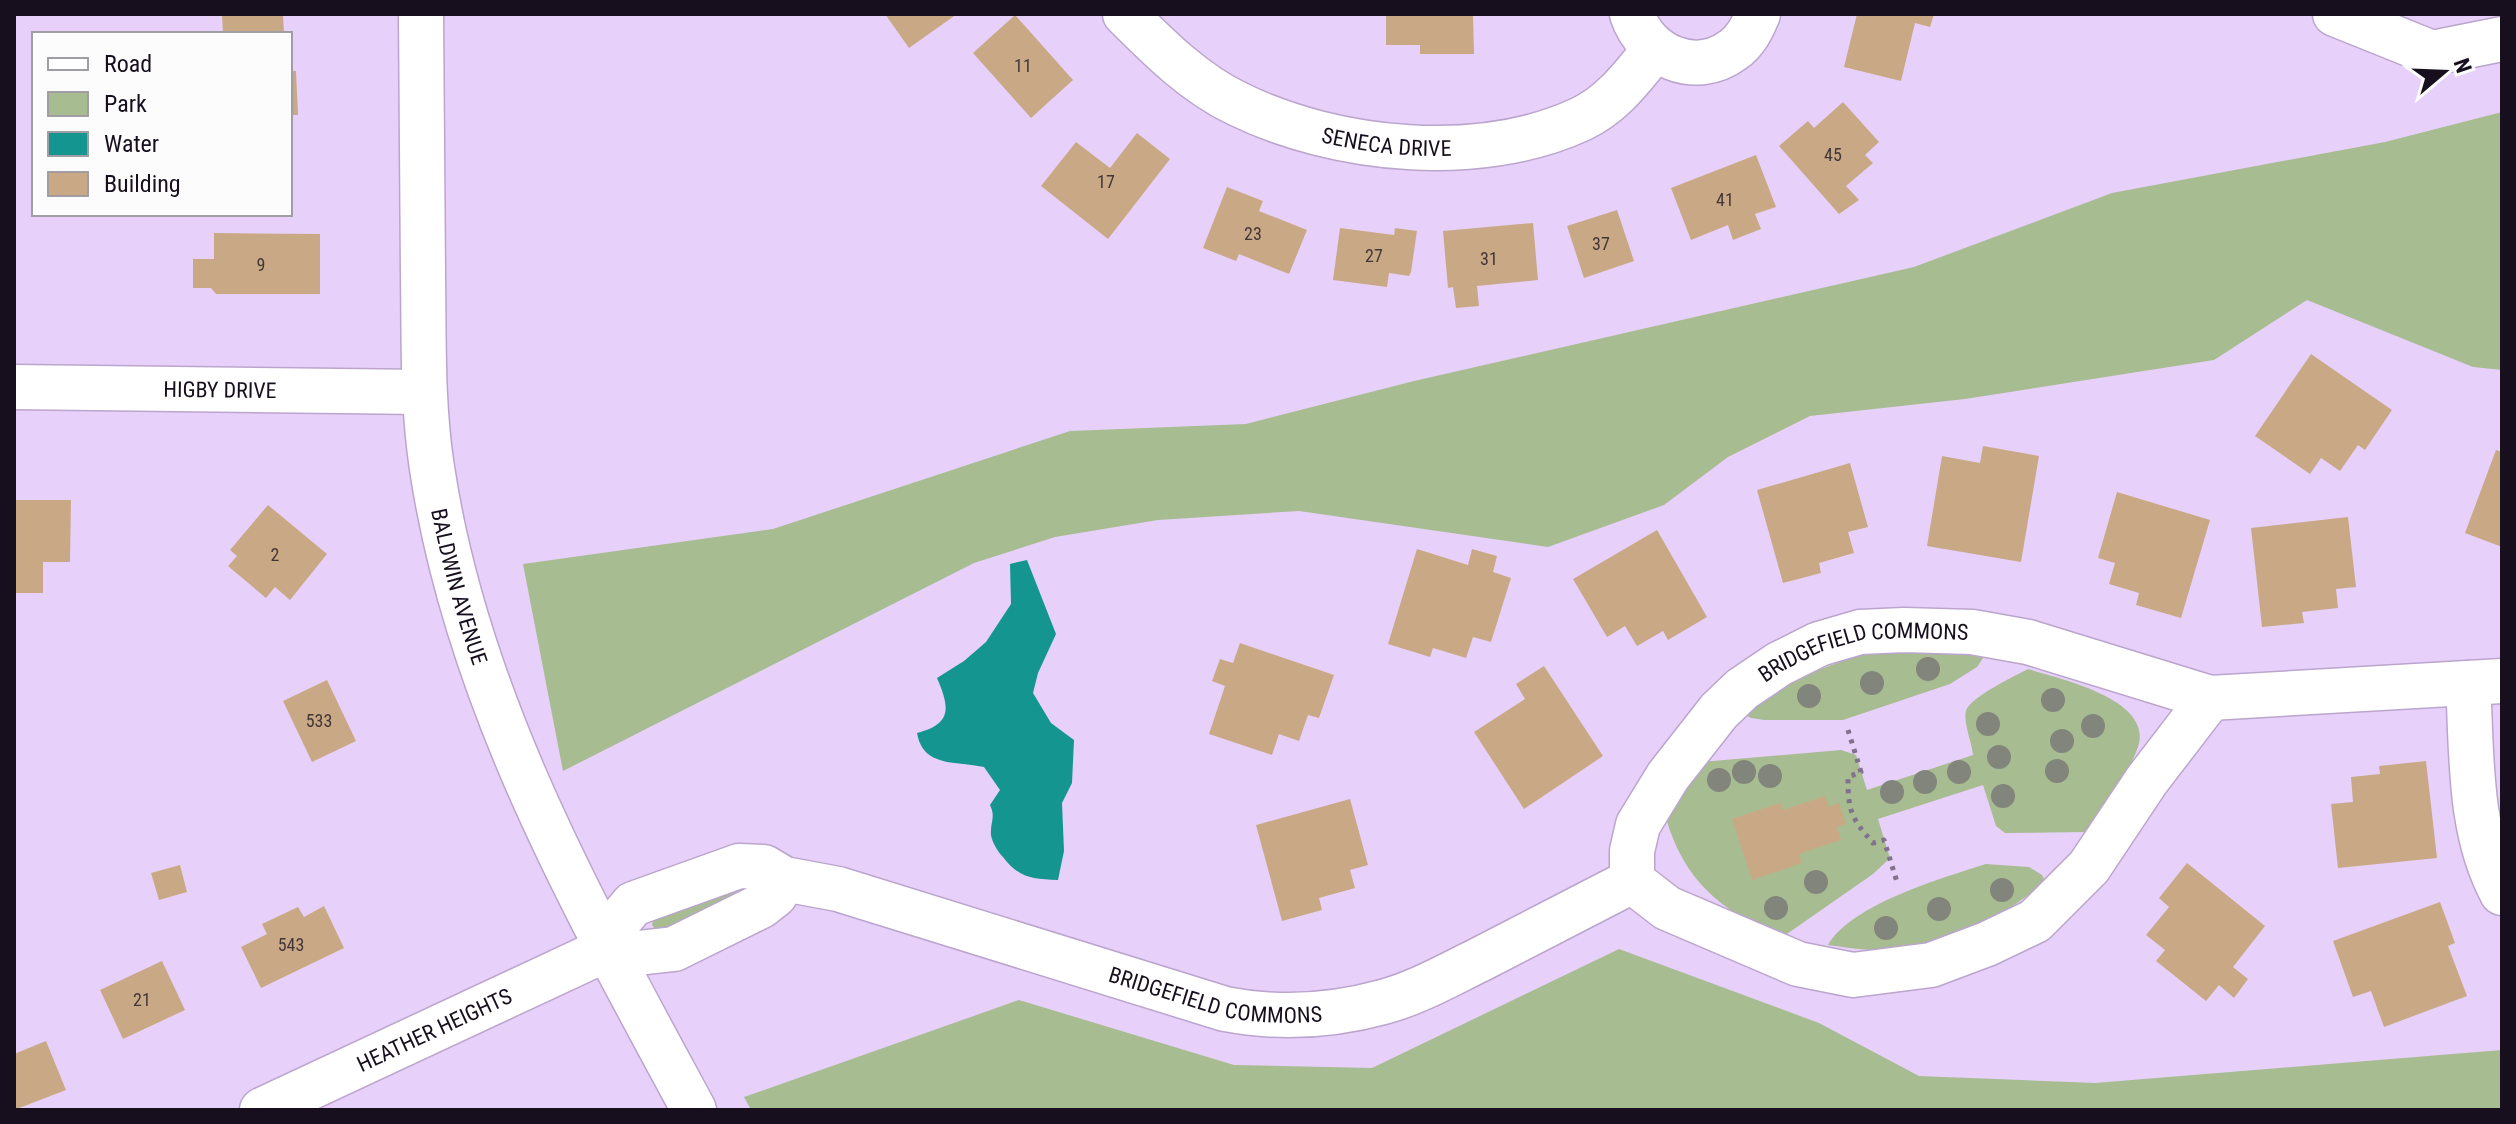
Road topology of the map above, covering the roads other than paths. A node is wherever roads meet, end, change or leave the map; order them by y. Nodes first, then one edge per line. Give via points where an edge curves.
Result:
1 (421, 14) edge
2 (1125, 14) edge
3 (1758, 14) edge
4 (2335, 14) edge
5 (1643, 31) edge
6 (2502, 39) edge
7 (14, 387) edge
8 (424, 392) junction
9 (2485, 682) edge
10 (2210, 698) junction
11 (1632, 881) junction
12 (2502, 893) edge
13 (607, 949) junction
14 (262, 1110) edge
15 (694, 1110) edge

1 - 8 street, BALDWIN AVENUE
2 - 5 street, SENECA DRIVE via 1171,60 1237,104 1300,128 1388,146 1456,148 1529,137 1582,119 1621,92
3 - 5 street, SENECA DRIVE via 1750,33 1715,60 1675,60
4 - 6 street via 2432,53
7 - 8 street, HIGBY DRIVE
8 - 13 street, BALDWIN AVENUE via 451,569 482,672 542,817
9 - 10 street, BRIDGEFIELD COMMONS
9 - 12 street via 2475,806 2488,868
10 - 11 street via 2089,867 2035,921 1931,965 1853,975 1798,964 1667,908
10 - 11 street, BRIDGEFIELD COMMONS via 2028,642 1972,632 1860,632 1819,644 1742,689 1697,735 1638,825
11 - 13 street, BRIDGEFIELD COMMONS via 1424,987 1344,1011 1255,1015 1225,1009 838,889 784,879 761,906 674,949
13 - 14 street, HEATHER HEIGHTS
13 - 15 street, BALDWIN AVENUE

